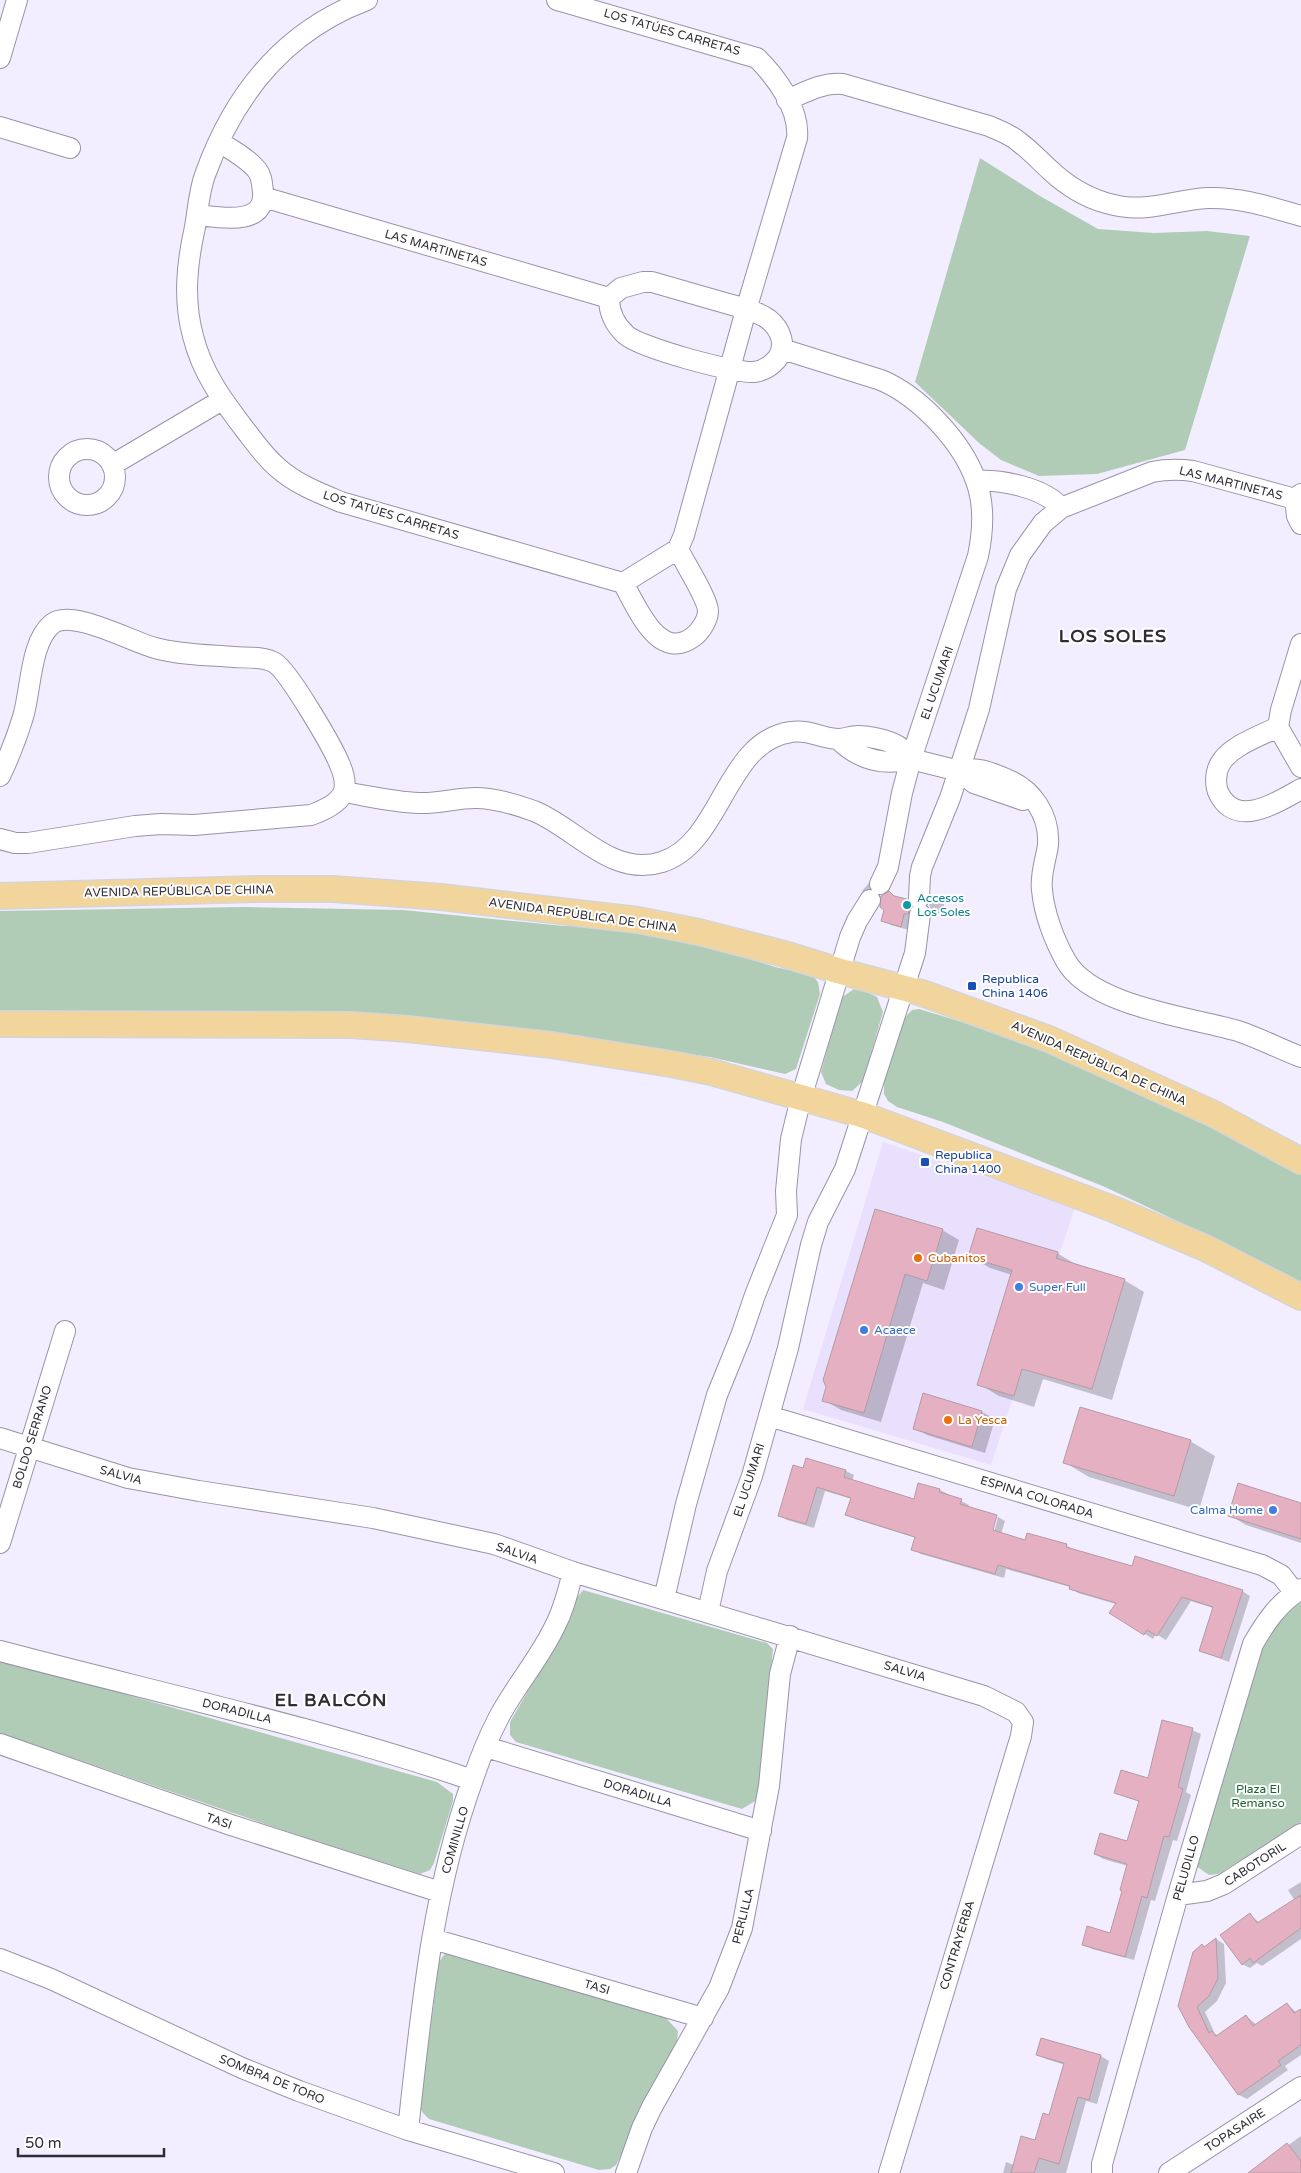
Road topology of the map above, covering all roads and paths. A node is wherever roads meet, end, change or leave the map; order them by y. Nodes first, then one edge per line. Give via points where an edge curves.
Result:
1 (17, 0) edge
2 (367, 0) edge
3 (557, 0) edge
4 (330, 7) edge
5 (0, 58) edge
6 (787, 100) junction
7 (0, 127) edge
8 (219, 142) junction
9 (70, 148) dead end
10 (263, 197) junction
11 (197, 215) junction
12 (1301, 216) edge
13 (609, 298) junction
14 (746, 310) junction
15 (782, 348) junction
16 (730, 369) junction
17 (222, 400) junction
18 (112, 465) dead end
19 (976, 481) junction
20 (1298, 496) edge
21 (1061, 508) junction
22 (1301, 524) edge
23 (678, 549) junction
24 (623, 583) junction
25 (1301, 644) edge
26 (1278, 726) junction
27 (911, 759) junction
28 (1301, 766) edge
29 (959, 771) junction
30 (0, 776) edge
31 (1301, 789) edge
32 (344, 792) junction
33 (0, 839) edge
34 (0, 896) edge
35 (839, 971) junction
36 (902, 989) junction
37 (0, 1024) edge
38 (1301, 1057) edge
39 (801, 1098) junction
40 (863, 1115) junction
41 (1301, 1161) edge
42 (787, 1215) junction
43 (818, 1222) junction
44 (1301, 1297) edge
45 (65, 1331) dead end
46 (769, 1416) junction
47 (0, 1438) edge
48 (28, 1448) junction
49 (0, 1543) edge
50 (573, 1572) junction
51 (1298, 1591) edge
52 (664, 1599) junction
53 (708, 1612) junction
54 (790, 1636) junction
55 (0, 1651) edge
56 (1021, 1717) joint
57 (0, 1744) edge
58 (486, 1747) junction
59 (472, 1780) junction
60 (761, 1831) junction
61 (1301, 1834) edge
62 (440, 1892) junction
63 (1178, 1896) junction
64 (433, 1938) junction
65 (0, 1958) edge
66 (703, 2018) junction
67 (1301, 2088) edge
68 (408, 2130) junction
69 (1102, 2169) edge
70 (554, 2173) edge
71 (626, 2173) edge
72 (889, 2173) edge
73 (1169, 2173) edge

1 - 5 street
2 - 4 street, LOS TATÚES CARRETAS
3 - 6 street, LOS TATÚES CARRETAS via 757,58
4 - 8 street, LOS TATÚES CARRETAS via 260,75 233,111
6 - 12 street via 831,82 989,126 1020,142 1070,186 1106,203 1150,208 1206,198 1225,199
6 - 14 street via 798,128 797,138
7 - 9 street
8 - 10 street via 259,171
8 - 11 street, LOS TATÚES CARRETAS via 205,176
10 - 11 street via 252,214 240,218
10 - 13 street, LAS MARTINETAS
11 - 17 street, LOS TATÚES CARRETAS via 187,273 187,306 192,335 202,362
13 - 14 street via 630,284 652,282
13 - 16 street via 614,320 636,342
14 - 15 street via 767,318 775,326 781,336
14 - 16 street
15 - 16 street via 777,359 765,369 747,372
15 - 19 street via 896,386 913,398 944,430
16 - 23 street
17 - 18 street
17 - 24 street, LOS TATÚES CARRETAS via 264,455 279,469 316,492
19 - 21 street via 1004,482 1042,494
19 - 27 street, EL UCUMARI via 982,513 978,556
20 - 21 street, LAS MARTINETAS via 1177,468 1152,472
20 - 22 street, LAS MARTINETAS via 1297,516
21 - 29 street, LAS MARTINETAS via 1029,541 1012,573 979,709
23 - 24 street
23 - 24 street via 708,612 698,633 691,638 674,643 654,634
25 - 26 street
26 - 28 street
26 - 31 street via 1234,750 1220,763 1216,774 1217,790 1222,800 1246,812 1259,810
27 - 29 street
27 - 32 street via 895,763 858,756 838,739 817,733 777,735 751,753 708,820 684,849 653,865 638,865 610,857 554,821 503,802 473,798 413,803
27 - 35 street, EL UCUMARI via 888,868 857,921
29 - 36 street, EL UCUMARI via 922,867 915,953
29 - 38 street via 974,783 1015,796 1040,810 1047,838 1041,888 1044,904 1060,949 1082,981 1106,995 1241,1032
30 - 32 street via 24,714 39,643 53,622 72,619 163,650 262,659 277,665 290,680 335,755 344,779
32 - 33 street via 328,807 305,816 135,826 28,843
34 - 35 main road, AVENIDA REPÚBLICA DE CHINA via 297,889 441,897 656,924 747,944
35 - 36 main road, AVENIDA REPÚBLICA DE CHINA
35 - 39 street, EL UCUMARI
36 - 40 street, EL UCUMARI
36 - 41 main road, AVENIDA REPÚBLICA DE CHINA via 922,993 1049,1039 1214,1114
37 - 39 main road via 351,1025 408,1029 551,1045 671,1064
39 - 40 main road
39 - 42 street, EL UCUMARI via 791,1139
40 - 43 street, EL UCUMARI via 846,1169
40 - 44 main road via 1130,1216 1206,1248
42 - 43 street
42 - 52 street via 717,1395 700,1450
43 - 46 street, EL UCUMARI
45 - 48 street, BOLDO SERRANO
46 - 51 street, ESPINA COLORADA via 1262,1565 1281,1575
46 - 53 street, EL UCUMARI via 752,1476 718,1571
47 - 48 street, SALVIA
48 - 49 street, BOLDO SERRANO
48 - 50 street, SALVIA via 128,1478 373,1518 460,1536 494,1544
50 - 52 street, SALVIA
50 - 58 street, COMINILLO via 555,1628 500,1716
51 - 63 street, PELUDILLO via 1264,1623 1253,1644
52 - 53 street, SALVIA
53 - 54 street, SALVIA
54 - 56 street, SALVIA via 984,1696 1000,1702
54 - 60 street, PERLILLA via 780,1674
55 - 59 street, DORADILLA via 284,1723
56 - 72 street, CONTRAYERBA via 1020,1736
57 - 62 street, TASI via 230,1826
58 - 59 street, COMINILLO
58 - 60 street, DORADILLA
59 - 62 street, COMINILLO
60 - 66 street, PERLILLA via 742,1928 719,1988
61 - 63 street, CABOTORIL via 1224,1884
62 - 64 street, COMINILLO
63 - 69 street, PELUDILLO
64 - 66 street, TASI
64 - 68 street, COMINILLO
65 - 68 street, SOMBRA DE TORO via 242,2068
66 - 71 street, PERLILLA via 652,2107
67 - 73 street, TOPASAIRE
68 - 70 street, SOMBRA DE TORO

